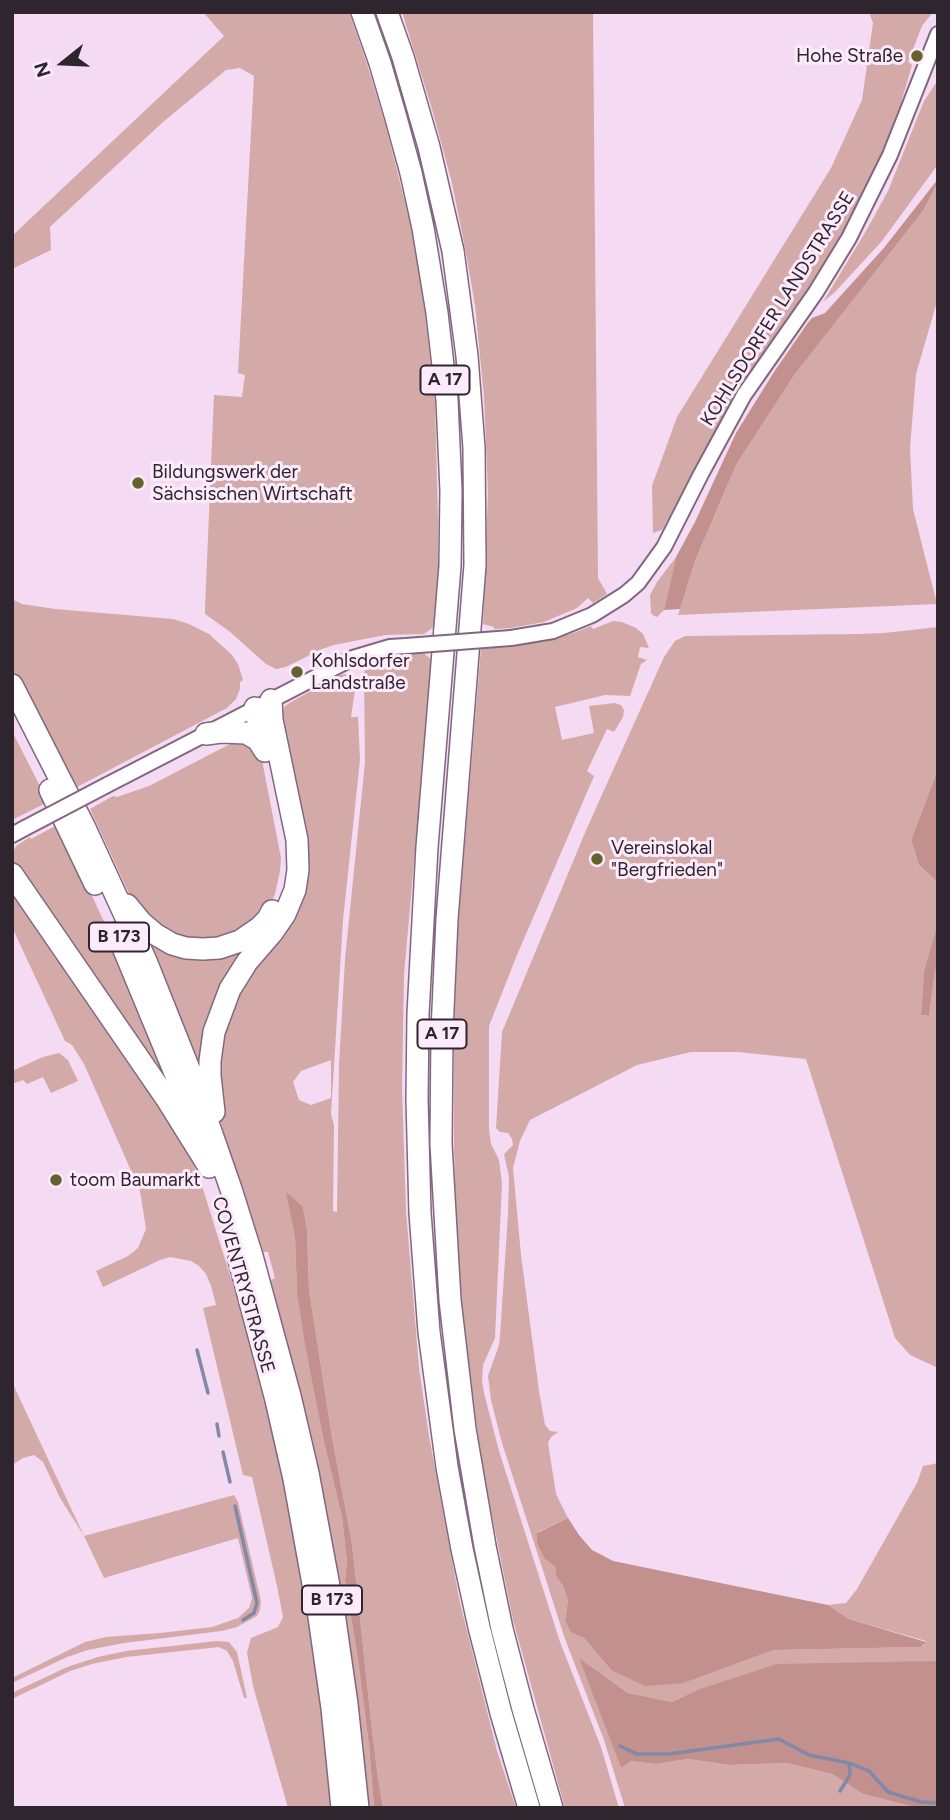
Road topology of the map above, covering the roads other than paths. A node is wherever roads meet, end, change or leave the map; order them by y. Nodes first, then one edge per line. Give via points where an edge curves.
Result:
1 (362, 12) edge
2 (387, 12) edge
3 (938, 34) edge
4 (12, 685) edge
5 (263, 704) junction
6 (12, 714) edge
7 (206, 734) junction
8 (265, 751) junction
9 (19, 831) edge
10 (12, 874) edge
11 (114, 890) junction
12 (214, 1160) junction
13 (342, 1808) edge
14 (358, 1808) edge
15 (529, 1808) edge
16 (552, 1808) edge

1 - 15 highway, A 17 via 421,217 438,313 447,412 450,566 418,1014 420,1213 429,1332 462,1549
2 - 16 highway, A 17 via 429,147 453,251 474,448 475,565 442,1032 441,1144 450,1300 485,1546 519,1696
3 - 5 street, KOHLSDORFER LANDSTRASSE, bridge via 891,155 849,239 744,395 664,547 638,583 592,615 553,632 382,649 353,658
4 - 11 highway, B 173
5 - 7 street, KOHLSDORFER LANDSTRASSE
5 - 8 highway
5 - 12 highway via 274,730 297,840 298,870 285,915 230,989 214,1032 210,1076
6 - 12 highway, COVENTRYSTRASSE / B 173 via 103,900
7 - 8 highway via 246,733
7 - 9 street, KOHLSDORFER LANDSTRASSE, bridge
8 - 11 highway via 286,871 280,897 259,928 229,945 186,948 155,934
10 - 12 highway
11 - 12 highway, B 173 via 191,1074
12 - 13 highway, COVENTRYSTRASSE / B 173 via 294,1479 319,1617
12 - 14 highway, B 173 via 268,1313 308,1473 334,1613

